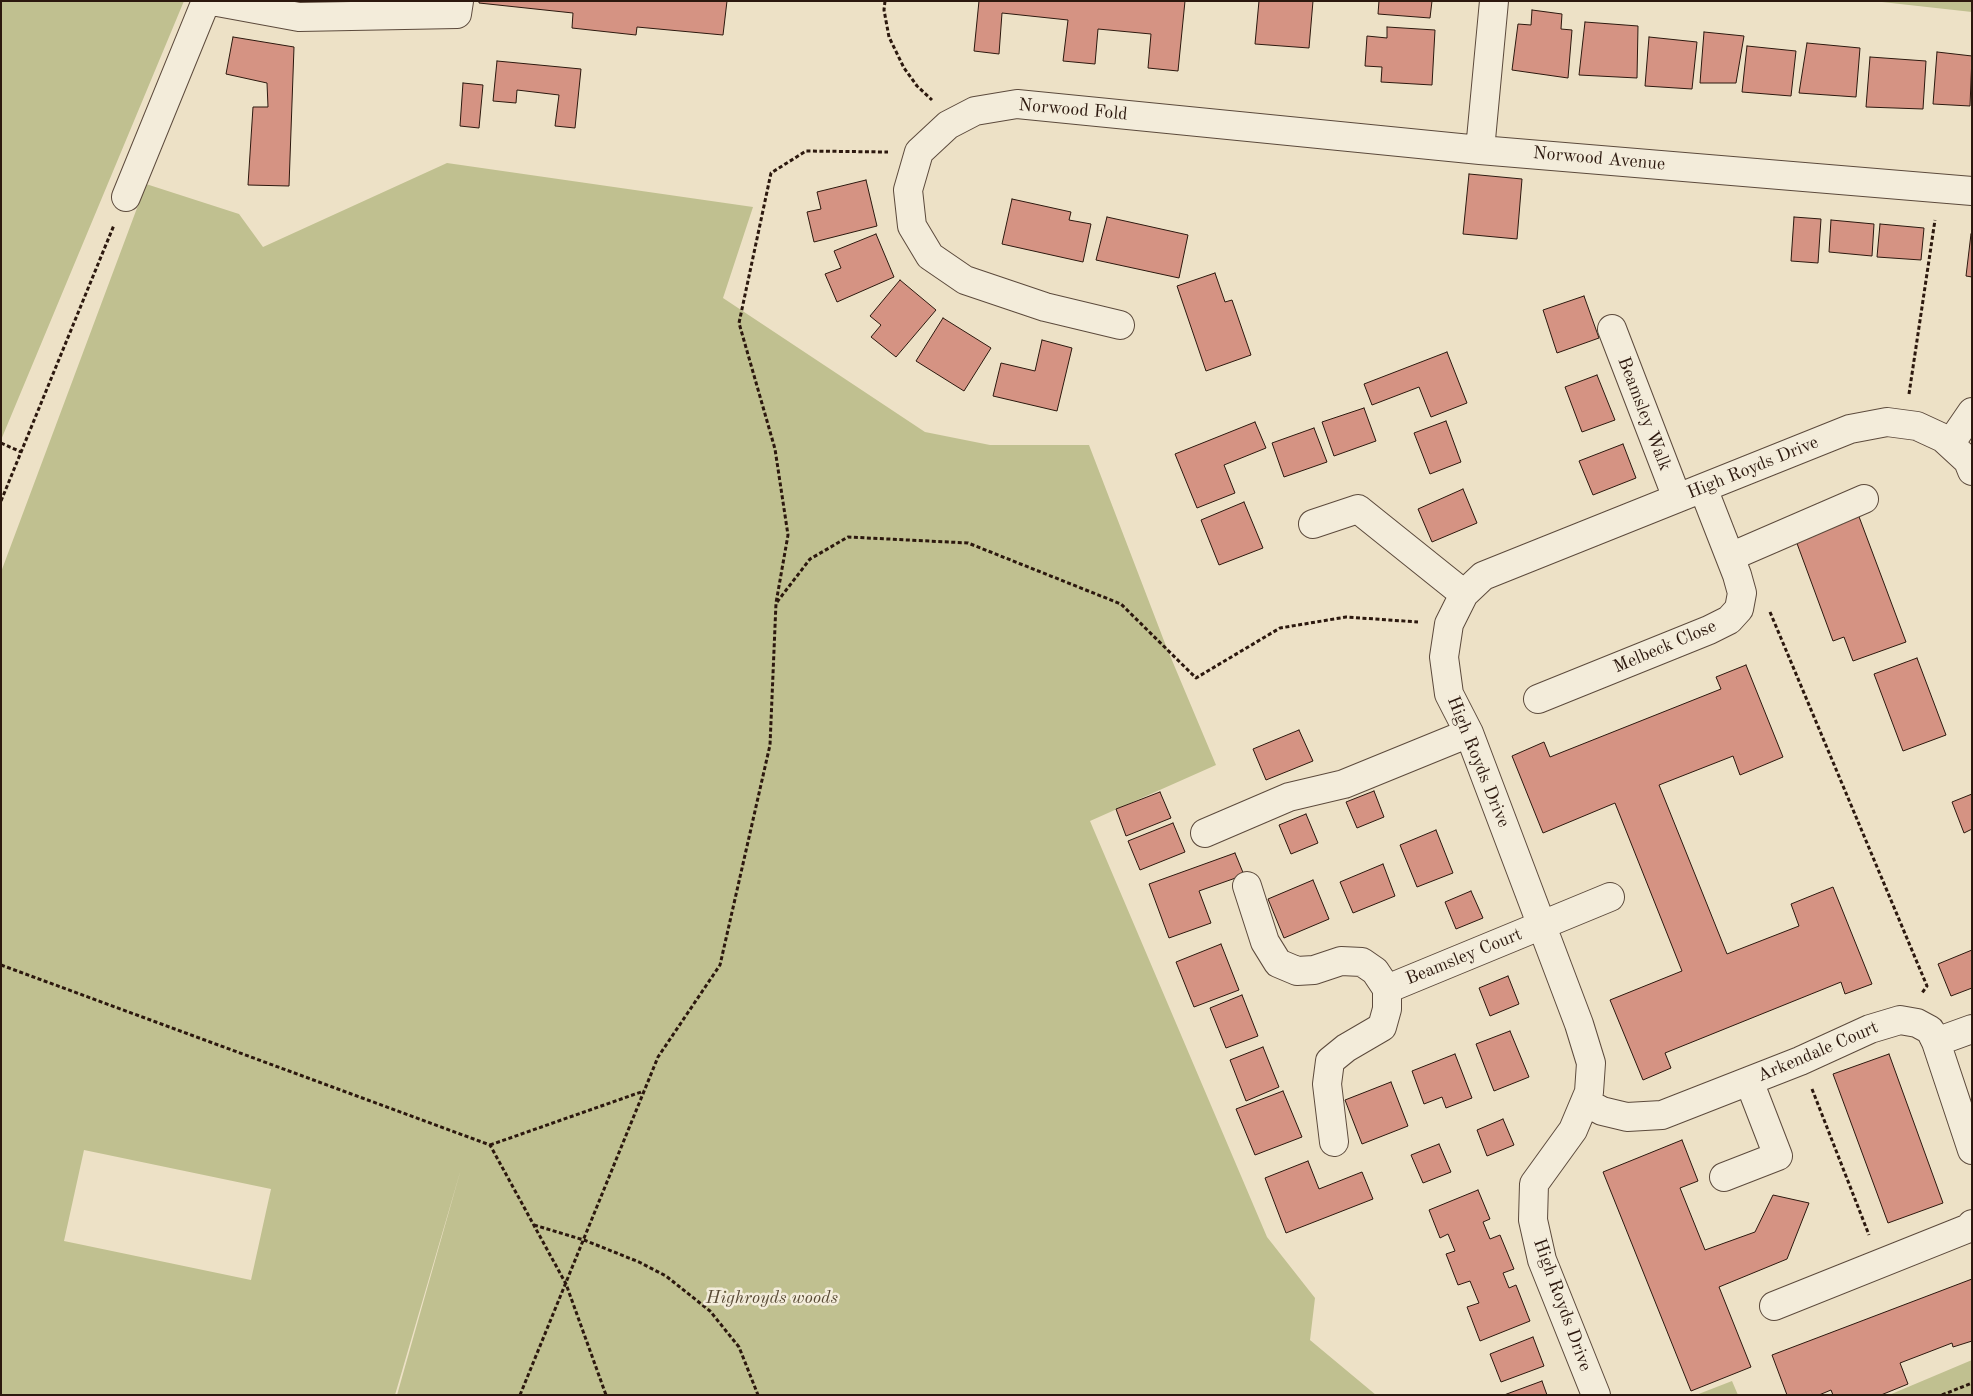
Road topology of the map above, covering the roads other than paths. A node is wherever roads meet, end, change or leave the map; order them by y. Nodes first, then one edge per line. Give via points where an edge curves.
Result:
1 (206, 1) edge
2 (212, 1) edge
3 (458, 1) edge
4 (1494, 1) edge
5 (1226, 124) joint
6 (1480, 150) junction
7 (1972, 191) edge
8 (126, 197) road end
9 (1120, 325) dead end
10 (1612, 329) dead end
11 (1972, 412) edge
12 (1950, 444) junction
13 (1972, 471) edge
14 (1703, 488) junction
15 (1677, 498) junction
16 (1864, 499) dead end
17 (1313, 524) dead end
18 (1730, 558) junction
19 (1464, 594) junction
20 (1538, 699) dead end
21 (1469, 733) junction
22 (1205, 833) dead end
23 (1247, 886) dead end
24 (1610, 897) dead end
25 (1541, 925) junction
26 (1387, 989) junction
27 (1972, 1029) edge
28 (1936, 1042) junction
29 (1749, 1081) junction
30 (1585, 1102) junction
31 (1334, 1142) dead end
32 (1972, 1150) edge
33 (1724, 1177) dead end
34 (1972, 1224) edge
35 (1774, 1306) dead end
36 (1596, 1395) edge

1 - 8 street
2 - 3 street via 299,17 456,14
4 - 6 street
5 - 6 street, Norwood Avenue
5 - 9 street, Norwood Fold via 1017,104 975,111 948,125 919,152 908,190 912,226 930,256 966,280 1045,307
6 - 7 street, Norwood Avenue
10 - 15 street, Beamsley Walk
11 - 12 street
12 - 13 street, High Royds Drive via 1968,461
12 - 14 street, High Royds Drive via 1918,426 1887,422 1850,429
14 - 15 street, High Royds Drive
14 - 18 street
15 - 19 street, High Royds Drive via 1482,576
16 - 18 street
17 - 19 street via 1358,509
18 - 20 street, Melbeck Close via 1742,593 1739,609 1729,620
19 - 21 street, High Royds Drive via 1449,624 1444,657 1449,694
21 - 22 street via 1344,784 1289,797
21 - 25 street, High Royds Drive
23 - 26 street via 1264,942 1278,963 1297,971 1314,970 1341,961 1362,962 1375,971
24 - 25 street, Beamsley Court
25 - 26 street, Beamsley Court
25 - 30 street, High Royds Drive via 1591,1063
26 - 31 street via 1382,1027 1330,1061 1328,1084
27 - 28 street
28 - 29 street, Arkendale Court via 1930,1030 1900,1020 1870,1028
28 - 32 street, Arkendale Court
29 - 30 street, Arkendale Court via 1662,1115 1627,1117 1602,1111
29 - 33 street via 1778,1156
30 - 36 street, High Royds Drive via 1573,1130 1534,1184 1533,1220 1542,1260
34 - 35 street via 1969,1228

